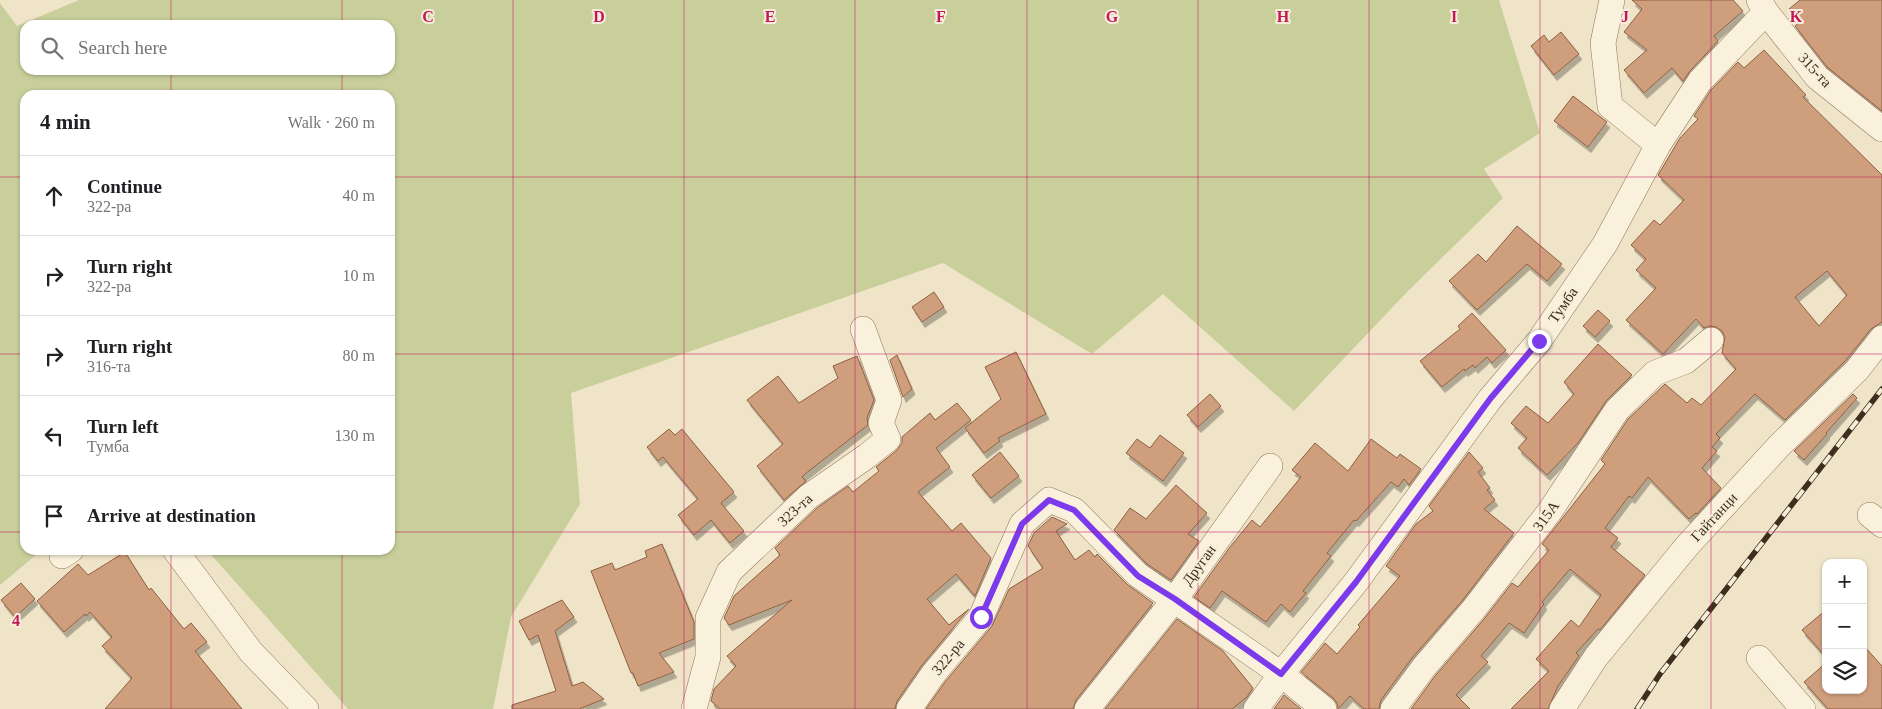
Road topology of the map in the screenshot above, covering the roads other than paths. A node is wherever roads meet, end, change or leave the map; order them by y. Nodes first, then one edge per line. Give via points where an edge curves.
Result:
1 (1612, 0) edge
2 (1763, 6) edge
3 (1882, 128) edge
4 (1658, 145) junction
5 (863, 329) dead end
6 (1882, 338) edge
7 (1711, 340) dead end
8 (1270, 466) dead end
9 (180, 555) edge
10 (1175, 599) junction
11 (1759, 658) dead end
12 (1281, 674) junction
13 (306, 709) edge
14 (694, 709) edge
15 (909, 709) edge
16 (1087, 709) edge
17 (1256, 709) edge
18 (1324, 709) edge
19 (1393, 709) edge
20 (1562, 709) edge
21 (1803, 709) edge

1 - 4 street via 1603,43 1610,106
2 - 3 street, 315-та via 1817,77
2 - 4 street, Тумба via 1700,81
4 - 12 street, Тумба via 1605,244 1539,341 1490,399 1356,582
5 - 14 street, 323-та via 889,400 881,423 888,439 808,497 729,572 708,618 708,657
6 - 20 street, Гайтанци via 1857,370 1779,446 1687,546 1596,658
7 - 19 street, 315А via 1686,361 1655,373 1617,410 1550,511
8 - 10 street, Друган
9 - 13 street via 251,652
10 - 12 street
10 - 15 street, 322-ра via 1138,576 1074,510 1049,500 1022,524 981,617
10 - 16 street, Друган
11 - 21 street
12 - 17 street, Тумба
12 - 18 street

